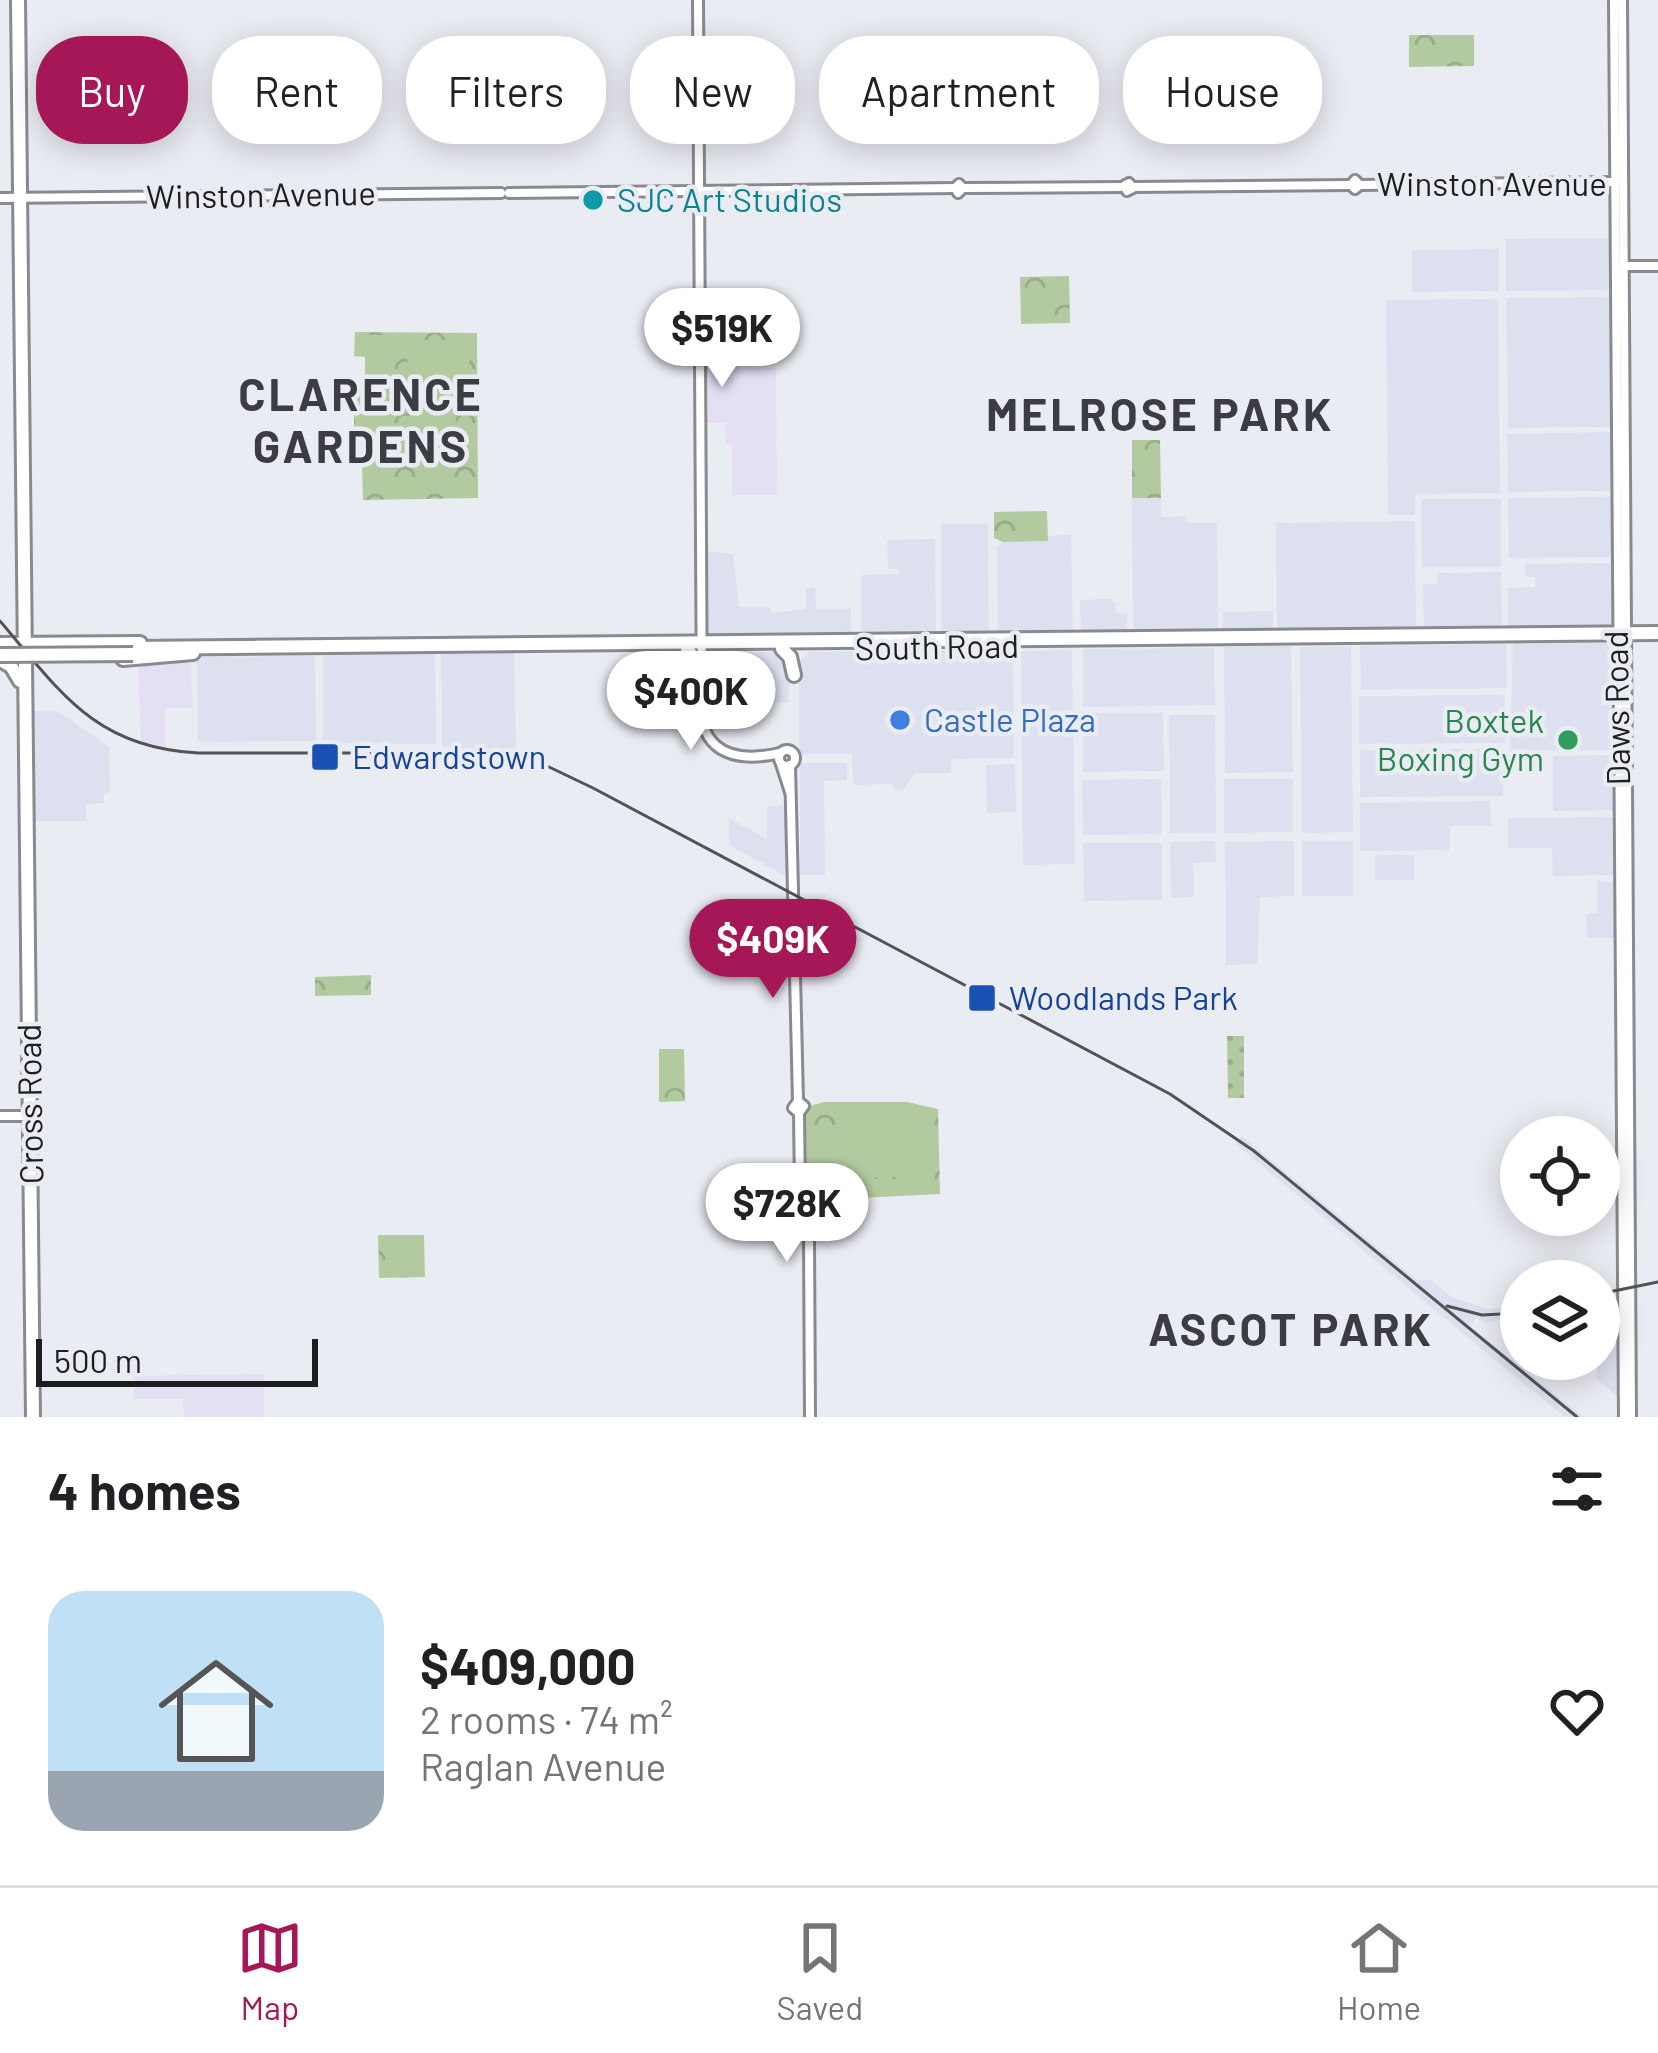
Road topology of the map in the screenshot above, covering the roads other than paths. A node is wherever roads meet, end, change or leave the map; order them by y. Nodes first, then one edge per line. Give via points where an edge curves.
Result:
1 (16, 0) edge
2 (698, 0) edge
3 (1618, 0) edge
4 (1620, 182) junction
5 (700, 191) junction
6 (12, 198) edge
7 (1621, 266) junction
8 (1658, 266) edge
9 (21, 554) junction
10 (1620, 634) junction
11 (1658, 636) edge
12 (31, 643) junction
13 (208, 646) junction
14 (698, 646) junction
15 (782, 649) junction
16 (806, 649) junction
17 (133, 651) junction
18 (0, 653) edge
19 (194, 653) junction
20 (22, 659) junction
21 (44, 659) junction
22 (20, 681) junction
23 (697, 682) joint
24 (783, 761) junction
25 (0, 1116) edge
26 (27, 1116) junction
27 (30, 1417) edge
28 (810, 1417) edge
29 (1627, 1417) edge

1 - 6 highway, Cross Road
2 - 5 street
3 - 4 street, Daws Road
4 - 5 street, Winston Avenue
4 - 7 street, Daws Road
5 - 6 street, Winston Avenue
5 - 14 street
6 - 9 highway, Cross Road
7 - 8 street
7 - 10 street, Daws Road
7 - 10 street, Daws Road
9 - 12 highway, Cross Road
9 - 12 highway, Cross Road
10 - 11 highway, South Road
10 - 14 highway, South Road via 1023,634
10 - 16 highway, South Road
10 - 29 street, Daws Road
10 - 29 street, Daws Road
12 - 13 highway
12 - 18 highway
12 - 20 highway, Cross Road
12 - 21 highway
13 - 14 highway, South Road
13 - 17 highway, South Road
14 - 15 highway, South Road
14 - 19 highway, South Road
14 - 23 highway
14 - 24 street via 710,741 735,755
15 - 16 highway, South Road
15 - 16 highway via 794,669
17 - 18 highway, South Road, bridge
17 - 19 highway, South Road
18 - 20 highway
18 - 22 highway
19 - 21 highway
20 - 21 highway
20 - 22 highway, Cross Road
20 - 26 highway, Cross Road
22 - 26 highway, Cross Road
23 - 24 street via 698,725 708,747 729,759
24 - 28 street via 794,799 793,1108 800,1113 809,1236
25 - 26 street
26 - 27 highway, Cross Road

